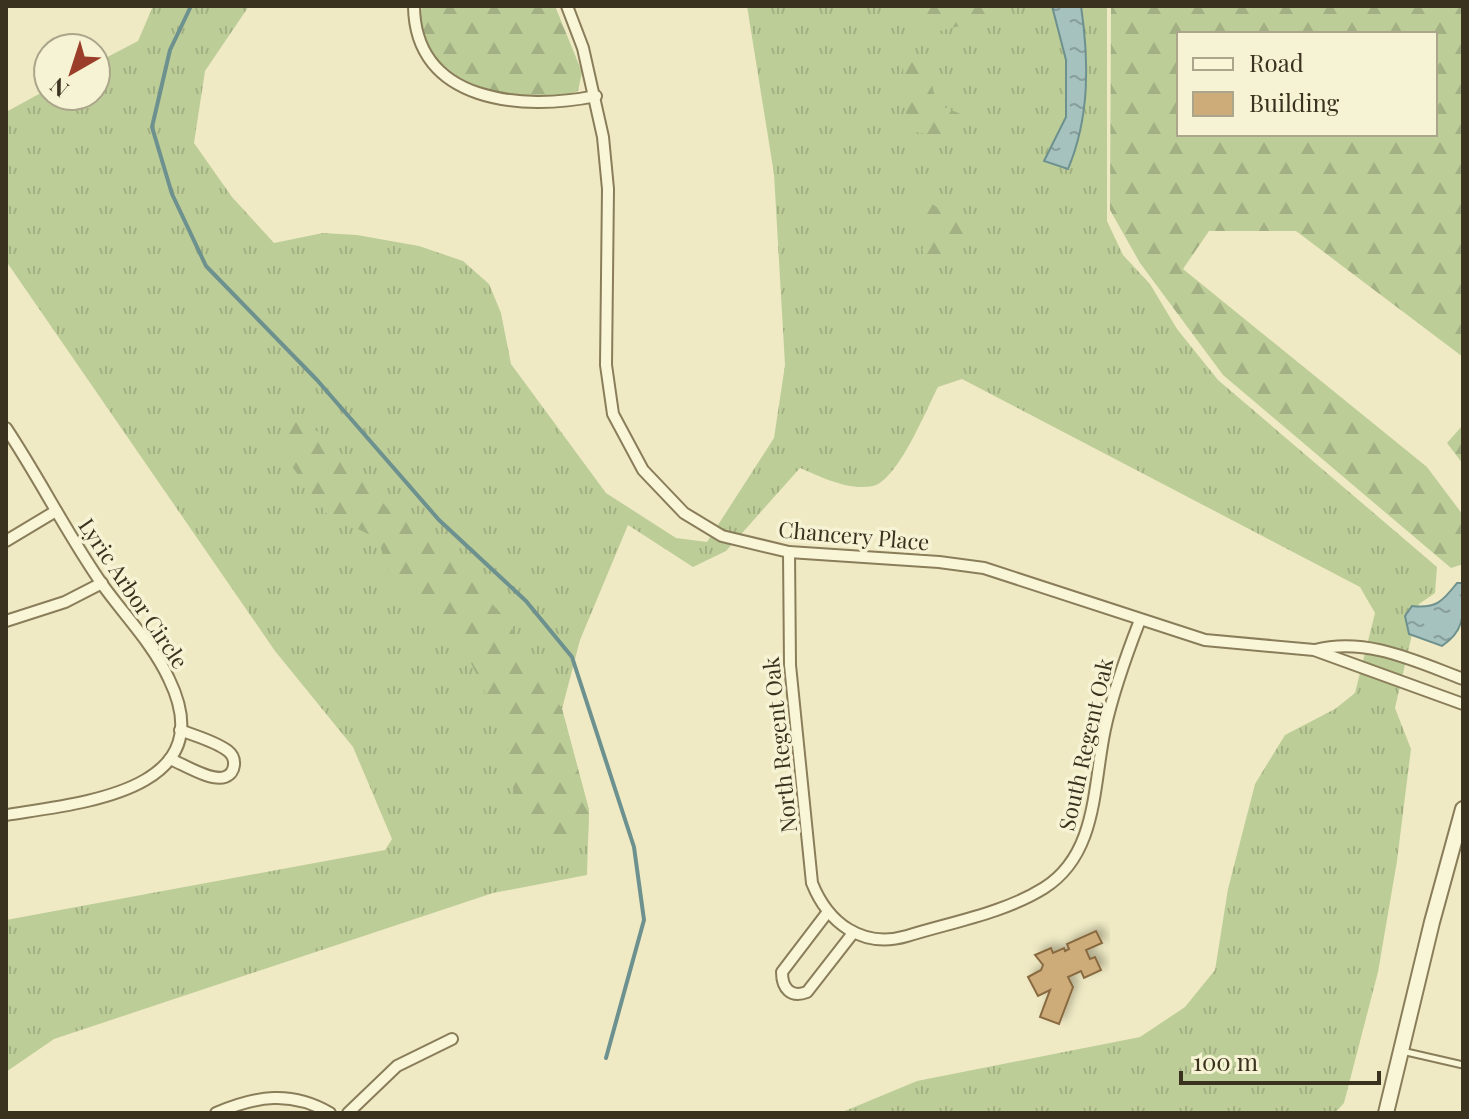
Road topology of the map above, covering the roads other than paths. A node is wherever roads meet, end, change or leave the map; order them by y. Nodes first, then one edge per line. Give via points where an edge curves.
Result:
1 (414, 6) edge
2 (567, 6) edge
3 (596, 96) junction
4 (6, 428) edge
5 (56, 511) junction
6 (6, 541) edge
7 (789, 552) junction
8 (102, 583) junction
9 (1140, 620) junction
10 (6, 621) edge
11 (1314, 650) junction
12 (1463, 679) edge
13 (1463, 704) edge
14 (180, 730) junction
15 (170, 759) junction
16 (1463, 809) edge
17 (6, 815) edge
18 (1458, 842) edge
19 (827, 913) junction
20 (839, 925) joint
21 (853, 933) junction
22 (452, 1039) dead end
23 (1401, 1051) junction
24 (1463, 1065) edge
25 (216, 1113) edge
26 (330, 1113) edge
27 (348, 1113) edge
28 (1386, 1113) edge

1 - 3 street via 419,45 439,70 466,89 523,104
2 - 3 street, Chancery Place
3 - 7 street, Chancery Place via 608,189 607,378 621,433 655,485 684,513 722,536
4 - 5 street, Lyric Arbor Circle
5 - 6 street
5 - 8 street, Lyric Arbor Circle
7 - 9 street, Chancery Place via 984,568
7 - 19 street, North Regent Oak via 787,619 795,730 812,883
8 - 10 street via 65,602
8 - 14 street, Lyric Arbor Circle via 169,677
9 - 11 street, Chancery Place via 1205,640
9 - 21 street, South Regent Oak via 1104,731 1085,840 1069,866 1047,886 1001,908 899,938
11 - 12 street, Chancery Place via 1359,645
11 - 13 street, Chancery Place
14 - 15 street, Lyric Arbor Circle
14 - 15 street via 229,751 233,769 217,778
15 - 17 street via 130,790
16 - 18 street
18 - 23 street
19 - 20 street, North Regent Oak
19 - 21 street via 782,972 790,993 807,992
20 - 21 street, South Regent Oak
22 - 27 street via 397,1066
23 - 24 lane
23 - 28 street
25 - 26 street via 247,1101 292,1096

